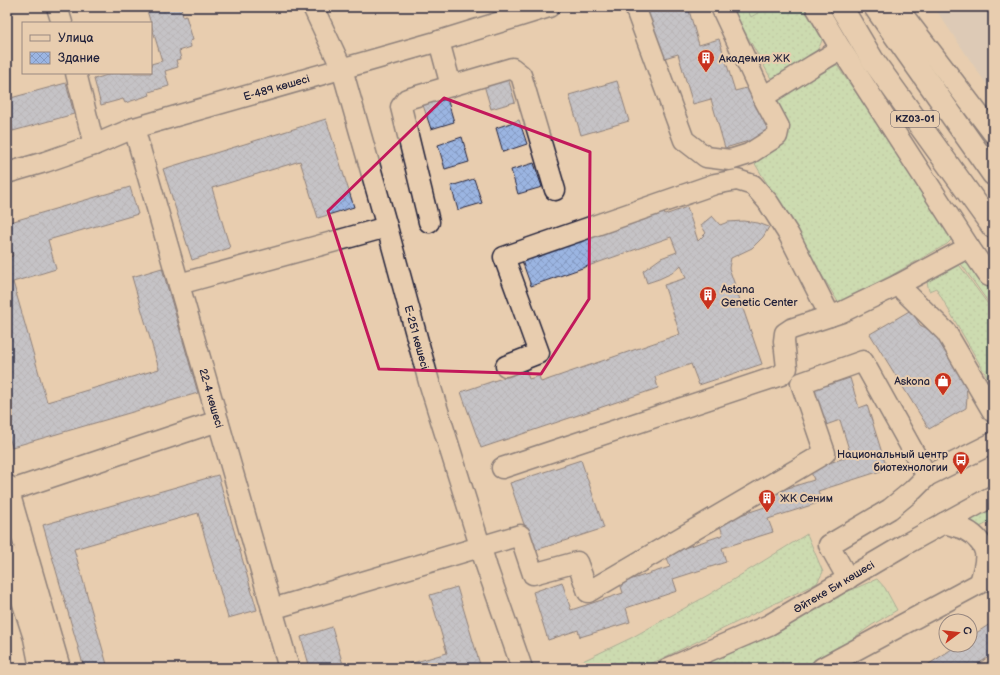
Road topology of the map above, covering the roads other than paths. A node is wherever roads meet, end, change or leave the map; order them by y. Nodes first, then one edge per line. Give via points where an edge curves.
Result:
1 (57, 7) edge
2 (313, 7) edge
3 (549, 7) edge
4 (635, 7) edge
5 (722, 7) edge
6 (816, 7) edge
7 (841, 7) edge
8 (875, 7) edge
9 (897, 7) edge
10 (62, 22) edge
11 (439, 41) junction
12 (841, 49) junction
13 (342, 69) junction
14 (76, 74) edge
15 (451, 86) junction
16 (763, 97) junction
17 (134, 128) junction
18 (993, 133) edge
19 (94, 145) junction
20 (7, 173) edge
21 (993, 174) edge
22 (555, 190) dead end
23 (429, 222) dead end
24 (387, 227) junction
25 (993, 227) edge
26 (969, 247) junction
27 (993, 277) edge
28 (179, 284) junction
29 (898, 285) junction
30 (830, 316) junction
31 (506, 366) dead end
32 (993, 412) edge
33 (218, 421) junction
34 (993, 443) edge
35 (502, 468) dead end
36 (927, 476) junction
37 (8, 488) edge
38 (993, 496) edge
39 (944, 523) junction
40 (481, 547) junction
41 (7, 554) edge
42 (848, 579) junction
43 (986, 580) edge
44 (272, 609) junction
45 (40, 668) edge
46 (60, 668) edge
47 (289, 668) edge
48 (522, 668) edge
49 (669, 668) edge
50 (822, 668) edge

1 - 10 street
2 - 13 street, Е-251 көшесі
3 - 11 street, Е-489 көшесі
4 - 16 street via 684,140 706,157 730,160 749,154 777,136 779,127
5 - 16 street
6 - 12 street
7 - 25 main road, KZ03-01 via 872,59
8 - 21 main road, KZ03-01
9 - 18 street
11 - 13 street, Е-489 көшесі
11 - 15 street
12 - 16 street
12 - 26 street
13 - 17 street, Е-489 көшесі
13 - 24 street, Е-251 көшесі
14 - 19 street
15 - 22 street via 512,68 521,75
15 - 23 street via 408,99 401,107
17 - 19 street, Е-489 көшесі
17 - 28 street, 22-4 көшесі
19 - 20 street, Е-489 көшесі
24 - 28 street
24 - 40 street, Е-251 көшесі via 429,382
26 - 27 street via 988,276
26 - 29 street
28 - 33 street, 22-4 көшесі
29 - 30 street
29 - 32 street via 946,332
30 - 31 street via 789,235 768,202 753,185 737,180 715,184 504,257 539,353
30 - 35 street via 785,333 787,368 781,375
33 - 37 street
33 - 44 street, 22-4 көшесі
34 - 36 street
36 - 40 street via 863,361 801,383 825,453 588,592 578,562 533,574 520,535
36 - 42 street via 890,509 829,545
37 - 46 street
38 - 39 street, Әйтеке Би көшесі
39 - 42 street, Әйтеке Би көшесі
39 - 43 street via 971,532 983,545
40 - 44 street
40 - 48 street, Е-251 көшесі
41 - 45 street via 34,638
42 - 49 street, Әйтеке Би көшесі via 769,625
43 - 50 street
44 - 47 street, 22-4 көшесі

